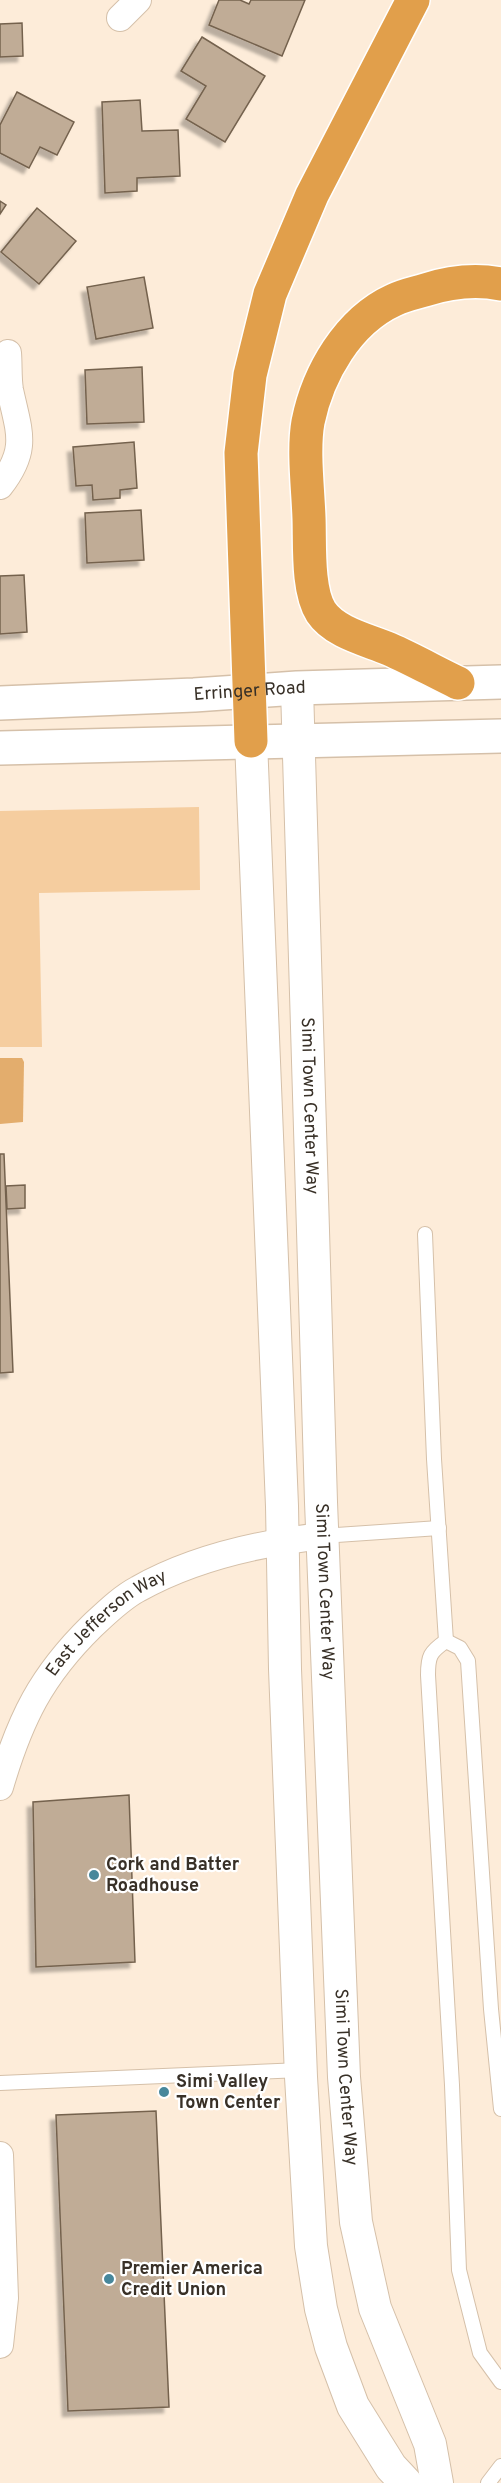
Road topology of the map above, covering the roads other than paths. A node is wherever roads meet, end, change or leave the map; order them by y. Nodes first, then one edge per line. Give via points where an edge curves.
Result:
1 (138, 0) edge
2 (413, 0) edge
3 (120, 18) dead end
4 (501, 284) edge
5 (8, 353) dead end
6 (0, 486) edge
7 (501, 682) edge
8 (458, 683) junction
9 (297, 688) junction
10 (249, 691) junction
11 (0, 703) edge
12 (501, 736) edge
13 (298, 740) junction
14 (251, 741) junction
15 (0, 748) edge
16 (425, 1234) dead end
17 (439, 1528) junction
18 (322, 1536) junction
19 (283, 1541) junction
20 (446, 1641) junction
21 (0, 1787) edge
22 (344, 2065) junction
23 (301, 2070) junction
24 (0, 2083) edge
25 (501, 2109) edge
26 (0, 2155) edge
27 (0, 2345) edge
28 (501, 2382) edge
29 (501, 2466) edge
30 (406, 2483) edge
31 (437, 2483) edge
32 (488, 2483) edge

1 - 3 street
2 - 10 highway via 312,195 270,294 250,375 241,453
4 - 8 highway via 448,283 394,300 365,318 335,355 308,423 311,581 321,612 358,637
5 - 6 street via 20,444 12,471
7 - 8 main road, Erringer Road
8 - 9 main road, Erringer Road
9 - 10 main road, Erringer Road
9 - 13 street, Simi Town Center Way
10 - 11 main road, Erringer Road
10 - 14 highway
12 - 13 main road
13 - 14 main road
13 - 18 street, Simi Town Center Way
14 - 15 main road
14 - 19 street
16 - 17 lane
17 - 18 lane
17 - 20 lane
18 - 19 street, East Jefferson Way
18 - 22 street, Simi Town Center Way
19 - 21 street, East Jefferson Way via 175,1570 136,1590 105,1613 64,1653 41,1687 11,1749
19 - 23 street
20 - 25 lane via 460,1648 468,1661
20 - 28 lane via 433,1650 428,1675 459,2270 480,2353
22 - 23 street
22 - 31 street, Simi Town Center Way via 356,2222 370,2286 375,2308 430,2444
23 - 24 lane
23 - 30 street via 311,2246 321,2309 353,2406 391,2467
26 - 27 street via 5,2298
29 - 32 lane

